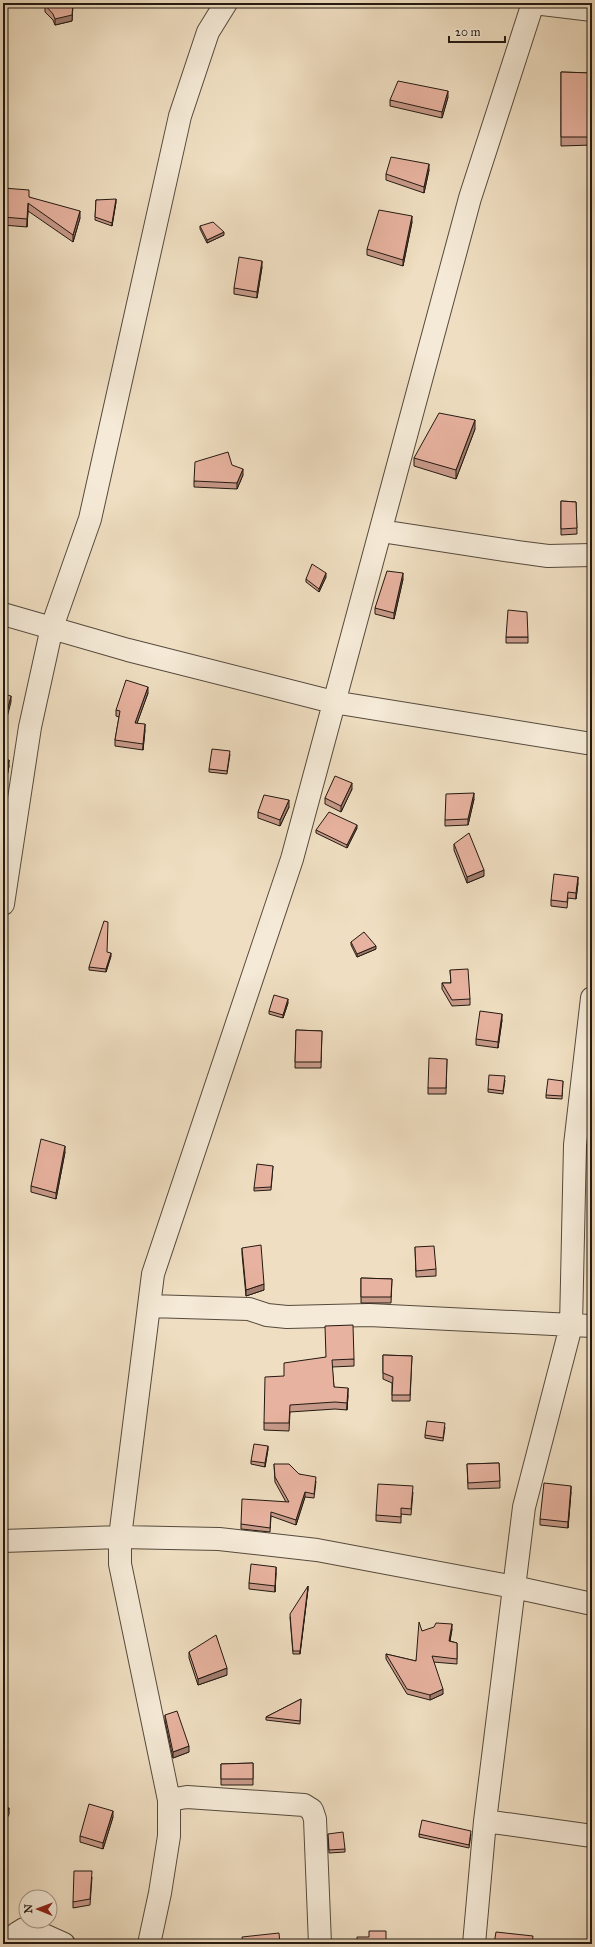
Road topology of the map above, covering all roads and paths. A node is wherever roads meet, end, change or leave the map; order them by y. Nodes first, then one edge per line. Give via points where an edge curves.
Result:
1 (226, 3) edge
2 (533, 3) edge
3 (592, 10) edge
4 (381, 531) junction
5 (592, 556) edge
6 (3, 614) edge
7 (52, 627) junction
8 (333, 702) junction
9 (592, 744) edge
10 (3, 904) edge
11 (592, 998) edge
12 (584, 1146) edge
13 (149, 1306) junction
14 (582, 1326) edge
15 (120, 1537) junction
16 (3, 1541) edge
17 (514, 1587) junction
18 (592, 1604) edge
19 (169, 1800) junction
20 (485, 1821) junction
21 (592, 1836) edge
22 (12, 1944) edge
23 (64, 1944) edge
24 (149, 1944) edge
25 (320, 1944) edge
26 (474, 1944) edge

1 - 7 street via 208,32 180,116 90,519
2 - 3 street
2 - 4 street via 470,198
4 - 5 street via 548,556
4 - 8 street
6 - 7 street
7 - 8 street via 151,656
7 - 10 street via 30,727
8 - 9 street
8 - 13 street via 292,860 153,1274
11 - 12 street
12 - 14 street
13 - 14 street via 249,1309 267,1315 288,1317 369,1315
13 - 15 street
14 - 17 street via 524,1506
15 - 16 street
15 - 17 street via 219,1539 317,1550
15 - 19 street via 120,1564
17 - 18 street
17 - 20 street
19 - 24 street via 169,1836
19 - 25 street via 187,1797 304,1805 312,1810 315,1819
20 - 21 street
20 - 26 street
22 - 23 street via 16,1934 24,1929 36,1931

